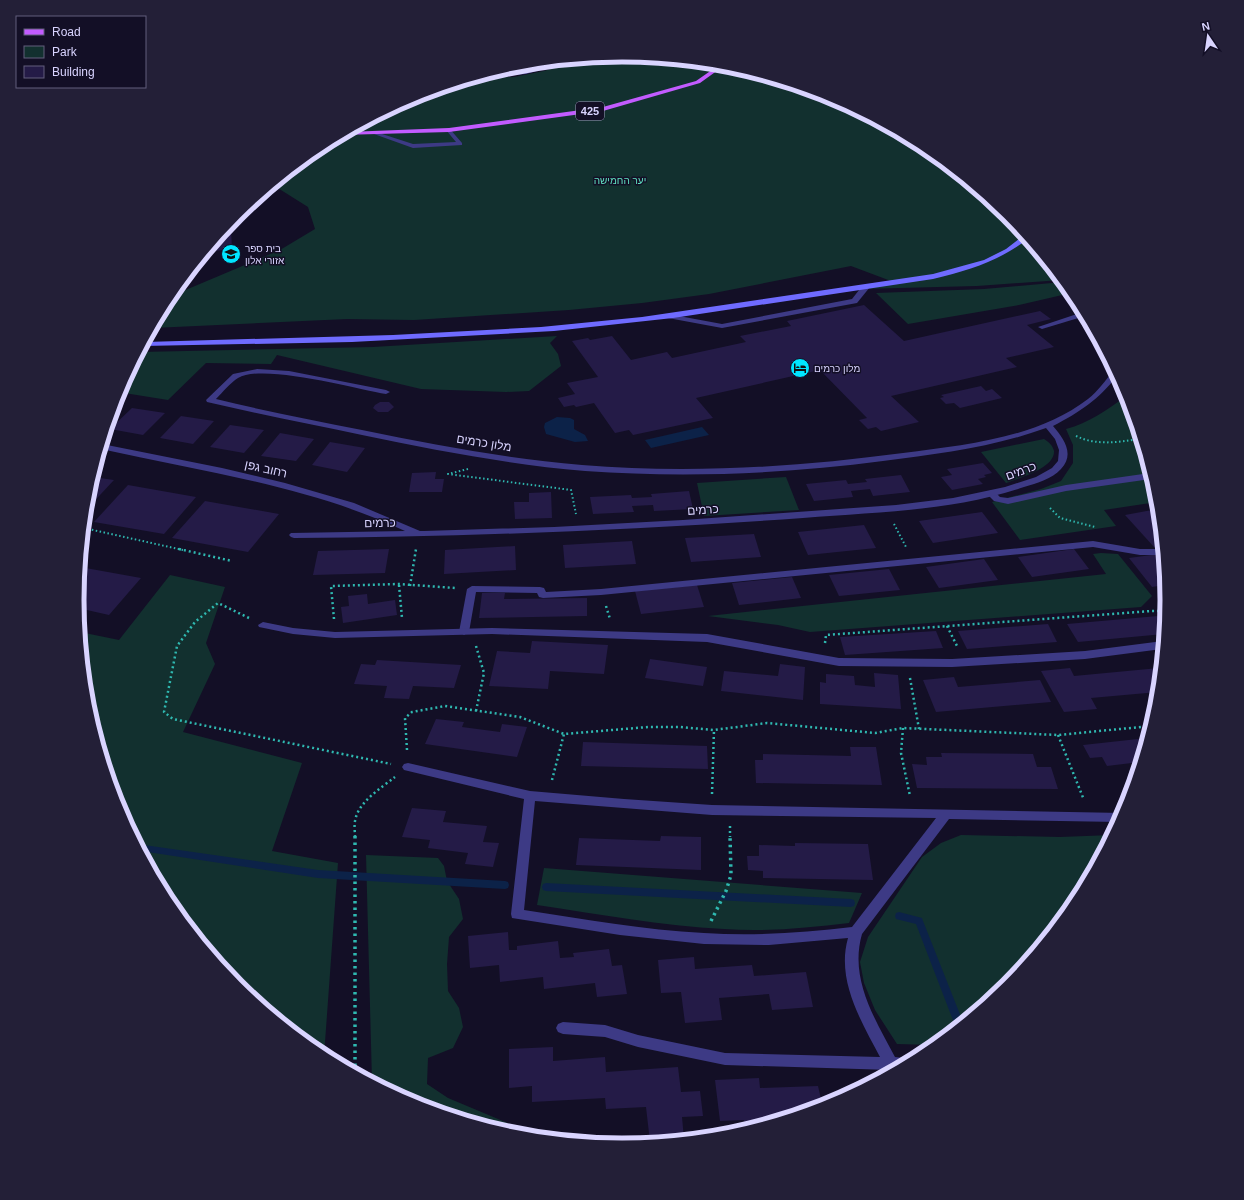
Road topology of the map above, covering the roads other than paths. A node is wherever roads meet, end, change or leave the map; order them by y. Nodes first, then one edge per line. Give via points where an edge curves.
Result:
1 (538, 69) edge
2 (715, 70) edge
3 (510, 74) edge
4 (450, 130) junction
5 (353, 134) edge
6 (376, 134) junction
7 (1022, 241) edge
8 (866, 287) junction
9 (668, 316) junction
10 (1078, 316) edge
11 (1042, 327) dead end
12 (149, 344) edge
13 (1112, 378) edge
14 (386, 392) dead end
15 (1050, 424) junction
16 (106, 448) edge
17 (1146, 477) edge
18 (991, 493) junction
19 (419, 534) junction
20 (294, 535) dead end
21 (1158, 552) edge
22 (263, 625) road end
23 (464, 632) junction
24 (1158, 646) edge
25 (408, 767) road end
26 (530, 796) junction
27 (945, 815) junction
28 (1114, 817) edge
29 (856, 932) junction
30 (563, 1028) dead end
31 (897, 1062) edge
32 (894, 1064) edge

1 - 3 street
2 - 4 main road, 425 via 698,82 603,109
4 - 6 main road, 425
4 - 6 street via 460,144 413,146
5 - 6 main road, 425
7 - 8 main road via 994,258 959,270
8 - 9 main road
8 - 9 street via 854,301 722,326
9 - 12 main road via 579,326 404,337
10 - 11 street
13 - 15 street, מלון כרמים via 1090,402
14 - 15 street, מלון כרמים via 289,373 256,371 236,376 210,400 489,457 555,466 627,471 785,469 861,462 1001,439
15 - 18 street, כרמים via 1064,448 1063,458 1058,467 1041,478
16 - 19 street, רחוב גפן via 302,490 381,516
17 - 18 street via 1066,488 1002,501
18 - 19 street, כרמים via 886,508 730,520 579,529
19 - 20 street, כרמים
21 - 23 street via 1140,552 1093,544 601,592 543,595 540,590 472,589
22 - 23 street via 293,631 335,634
23 - 24 street via 707,638 839,662 965,663 1085,655
25 - 26 street
26 - 27 street via 712,810
26 - 29 street via 517,914 702,938 808,938
27 - 28 street
27 - 29 street
29 - 31 street via 851,955 855,988 865,1015
30 - 32 street via 605,1031 638,1041 725,1059

